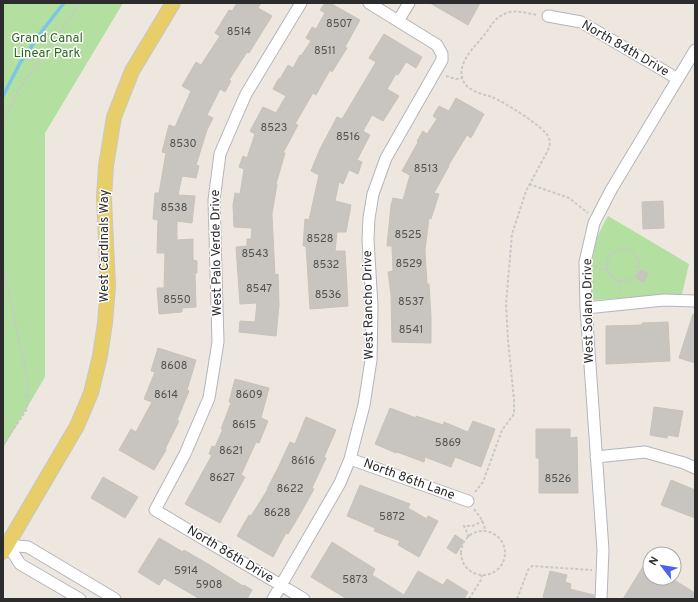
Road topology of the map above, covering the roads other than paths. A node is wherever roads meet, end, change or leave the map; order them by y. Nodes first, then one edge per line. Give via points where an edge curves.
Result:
1 (173, 3) edge
2 (301, 3) edge
3 (369, 3) edge
4 (409, 3) edge
5 (548, 16) road end
6 (398, 21) junction
7 (695, 50) edge
8 (678, 79) junction
9 (695, 301) edge
10 (586, 308) junction
11 (596, 457) junction
12 (350, 459) junction
13 (695, 468) edge
14 (468, 501) road end
15 (156, 510) joint
16 (5, 549) edge
17 (281, 585) junction
18 (80, 599) edge
19 (115, 599) edge
20 (273, 599) edge
21 (304, 599) edge
22 (601, 599) edge

1 - 16 main road, West Cardinals Way via 132,71 114,117 104,198 107,293 100,356 91,393 76,426
2 - 15 street, West Palo Verde Drive via 246,94 220,154 214,200 218,342 209,398 185,454
3 - 6 street
4 - 6 street
5 - 8 street, North 84th Drive via 581,22
6 - 12 street, West Rancho Drive via 437,45 441,60 386,158 373,194 368,240 372,306 371,360 364,405
7 - 8 street, West Solano Drive
8 - 10 street, West Solano Drive via 610,190 594,223 586,266
9 - 10 street via 664,300
10 - 11 street, West Solano Drive
11 - 13 street via 645,452
11 - 22 street, West Solano Drive via 603,550
12 - 14 street, North 86th Lane
12 - 17 street, West Rancho Drive via 340,483
15 - 17 street, North 86th Drive
16 - 18 street via 20,564
16 - 19 street via 28,547
17 - 20 street, West Rancho Drive
17 - 21 street, North 86th Drive

